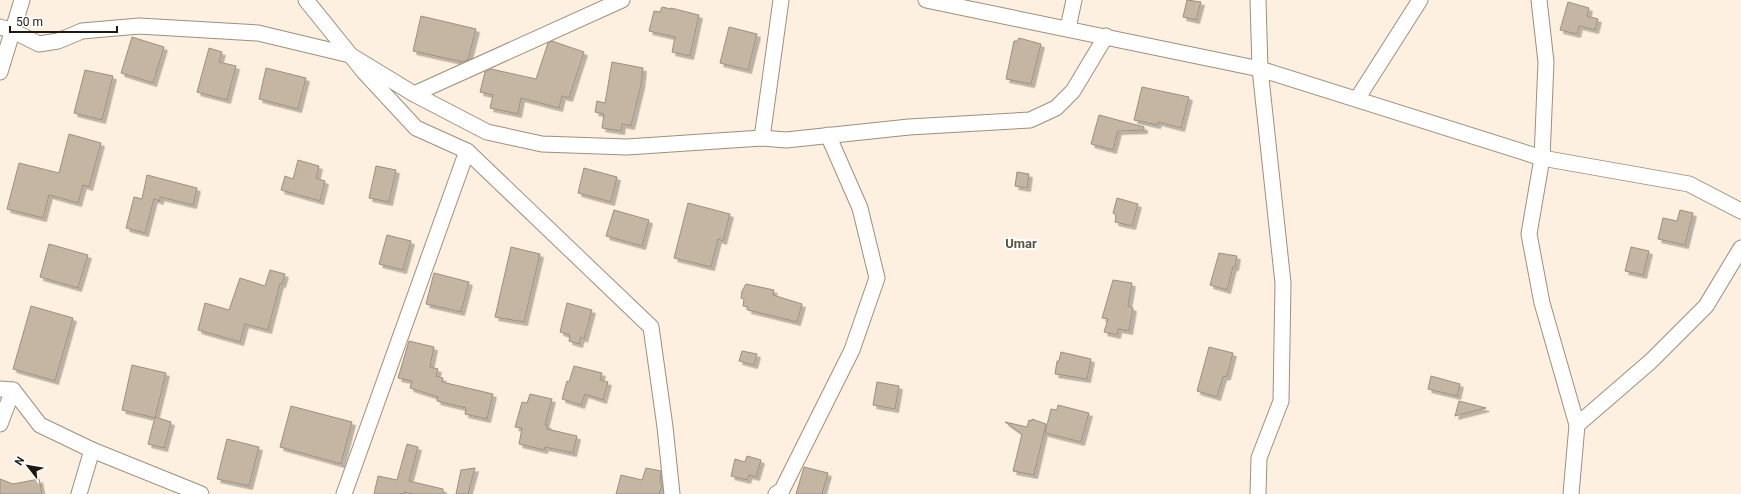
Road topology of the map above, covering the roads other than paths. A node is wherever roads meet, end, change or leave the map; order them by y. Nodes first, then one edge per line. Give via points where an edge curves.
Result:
1 (22, 0) edge
2 (306, 0) edge
3 (622, 0) edge
4 (781, 0) edge
5 (1074, 0) edge
6 (1258, 0) edge
7 (1420, 0) edge
8 (1539, 0) edge
9 (934, 1) edge
10 (1068, 28) junction
11 (7, 29) edge
12 (1106, 36) junction
13 (350, 55) junction
14 (1260, 69) junction
15 (0, 72) edge
16 (414, 94) junction
17 (1357, 99) junction
18 (828, 135) junction
19 (762, 138) junction
20 (467, 151) junction
21 (1542, 158) junction
22 (1741, 211) edge
23 (1741, 248) edge
24 (6, 390) edge
25 (0, 424) edge
26 (1577, 425) junction
27 (92, 450) junction
28 (197, 493) edge
29 (79, 494) edge
30 (344, 494) edge
31 (672, 494) edge
32 (776, 494) edge
33 (1258, 494) edge
34 (1571, 494) edge

1 - 11 street
2 - 13 street
3 - 16 street
4 - 19 street
5 - 10 street
6 - 14 street
7 - 17 street
8 - 21 street via 1546,62
9 - 10 street
10 - 12 street
11 - 13 street via 39,44 58,41 82,31 139,26 258,33
11 - 15 street
12 - 14 street
12 - 18 street via 1073,91 1056,108 1030,120
13 - 16 street
13 - 20 street via 416,128
14 - 17 street
14 - 33 street via 1283,283 1281,401 1259,458
16 - 19 street via 487,132 542,144 627,147
17 - 21 street
18 - 19 street via 786,140
18 - 32 street via 860,208 877,278 852,350 782,490
20 - 30 street
20 - 31 street via 651,327
21 - 22 street via 1689,184
21 - 26 street via 1529,234 1542,303
23 - 26 street via 1706,306 1651,361
24 - 25 street
24 - 27 street via 40,425
26 - 34 street
27 - 28 street
27 - 29 street

